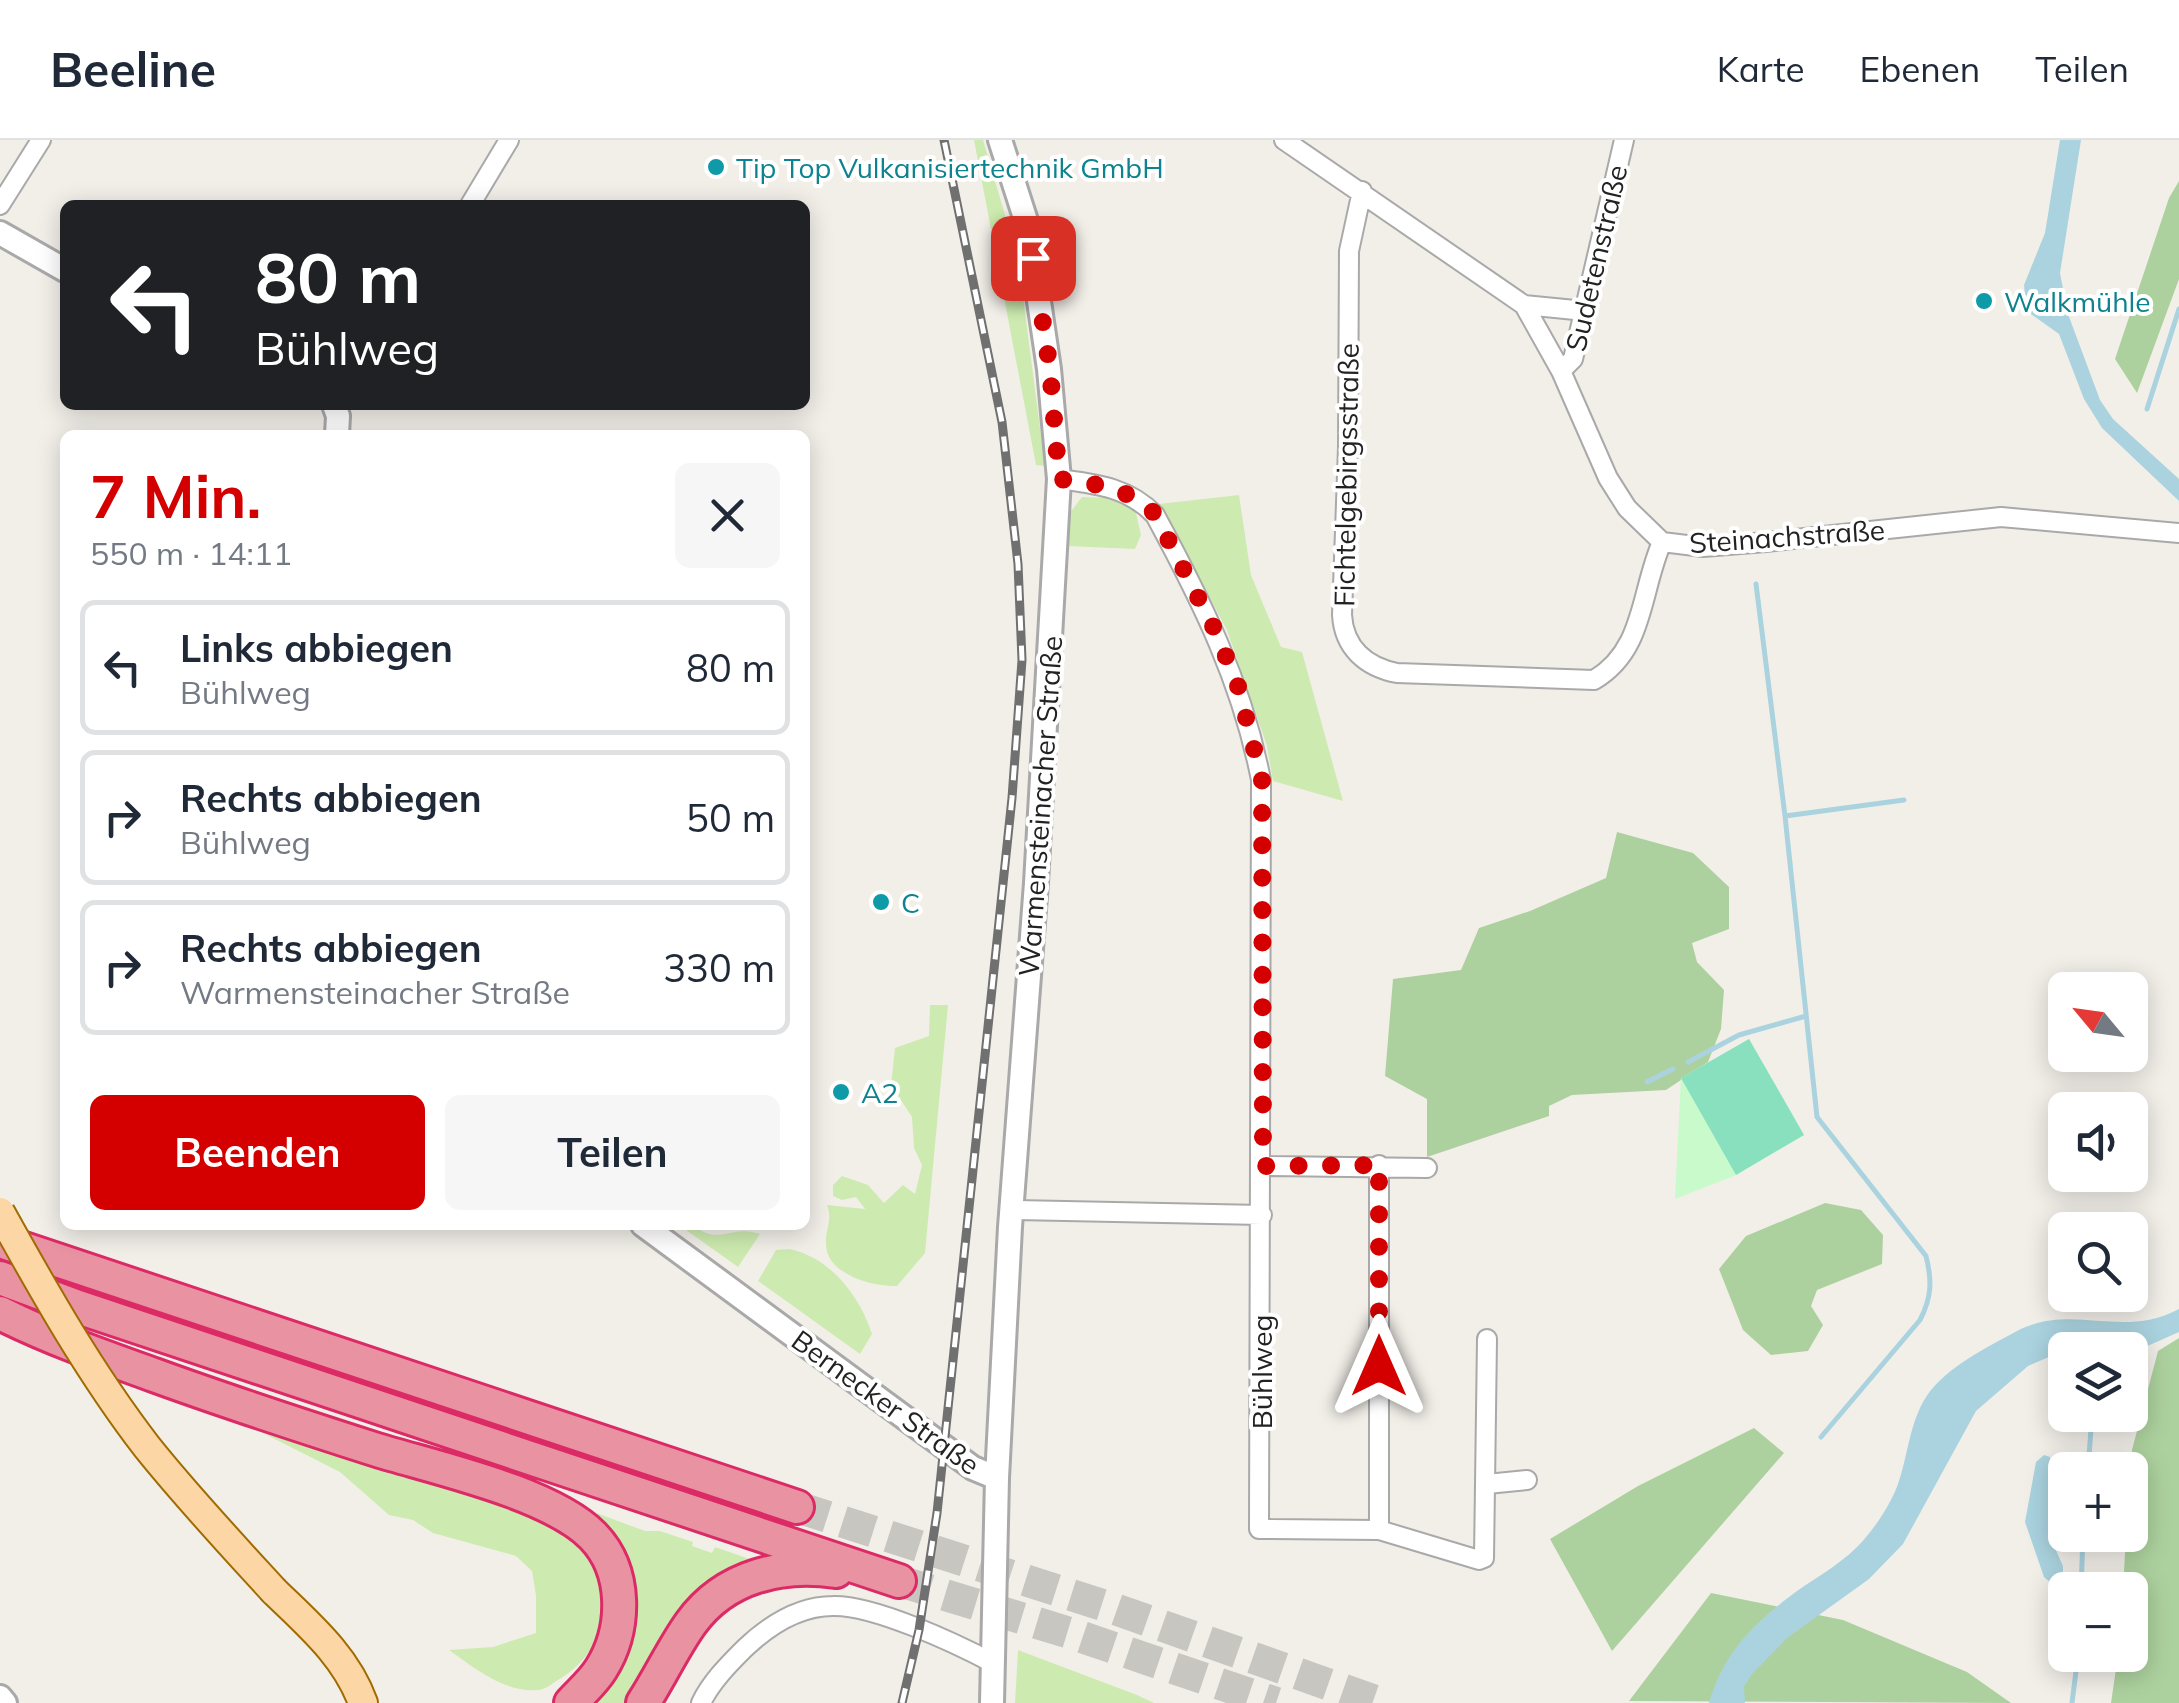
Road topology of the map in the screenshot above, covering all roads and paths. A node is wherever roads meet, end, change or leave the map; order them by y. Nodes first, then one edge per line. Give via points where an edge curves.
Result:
1 (40, 140) edge
2 (509, 140) edge
3 (1000, 140) edge
4 (1624, 140) edge
5 (1290, 142) edge
6 (1362, 191) junction
7 (473, 200) edge
8 (0, 205) edge
9 (0, 233) edge
10 (60, 267) edge
11 (1524, 306) junction
12 (1586, 311) junction
13 (1561, 371) junction
14 (1059, 479) junction
15 (2179, 533) edge
16 (1662, 542) junction
17 (1379, 1165) junction
18 (1263, 1166) junction
19 (1428, 1168) dead end
20 (1012, 1210) junction
21 (0, 1212) edge
22 (1262, 1215) junction
23 (650, 1230) edge
24 (0, 1241) edge
25 (0, 1278) edge
26 (0, 1312) edge
27 (1488, 1339) dead end
28 (997, 1478) junction
29 (1527, 1480) dead end
30 (1487, 1484) junction
31 (798, 1506) tunnel mouth
32 (1378, 1530) junction
33 (993, 1663) junction
34 (0, 1696) edge
35 (5, 1703) edge
36 (363, 1703) edge
37 (571, 1703) edge
38 (644, 1703) edge
39 (701, 1703) edge
40 (992, 1703) edge

1 - 8 street
2 - 7 street
3 - 14 street, Warmensteinacher Straße via 1028,228
4 - 12 street, Sudetenstraße
5 - 6 street, Steinachstraße
6 - 11 street, Steinachstraße
6 - 16 street, Fichtelgebirgsstraße via 1349,251 1342,615 1354,651 1374,667 1397,673 1594,680 1627,651
9 - 10 street
11 - 12 street
11 - 13 street, Steinachstraße
12 - 13 street, Sudetenstraße via 1574,359
13 - 16 street, Steinachstraße via 1608,478 1626,508
14 - 18 street, Bühlweg via 1121,490 1155,514 1216,632 1253,738 1262,780
14 - 20 street, Warmensteinacher Straße
15 - 16 street, Steinachstraße via 2001,517 1703,547
17 - 18 street
17 - 19 street
17 - 32 street
18 - 22 street, Bühlweg
20 - 22 street
20 - 28 street, Warmensteinacher Straße
21 - 36 main road, bridge via 118,1407 179,1485 337,1653
22 - 32 street, Bühlweg via 1259,1528
23 - 28 street, Bernecker Straße via 973,1468
24 - 31 highway
25 - 38 highway via 898,1581 787,1569 743,1581 691,1622
26 - 37 highway via 46,1337 239,1406 564,1513 606,1551 619,1602 609,1654
27 - 30 street
28 - 33 street, Bernecker Straße
29 - 30 street
30 - 32 street via 1487,1552 1479,1560
33 - 39 street via 920,1630 835,1605 773,1625 722,1672
33 - 40 street, Bernecker Straße
34 - 35 street

